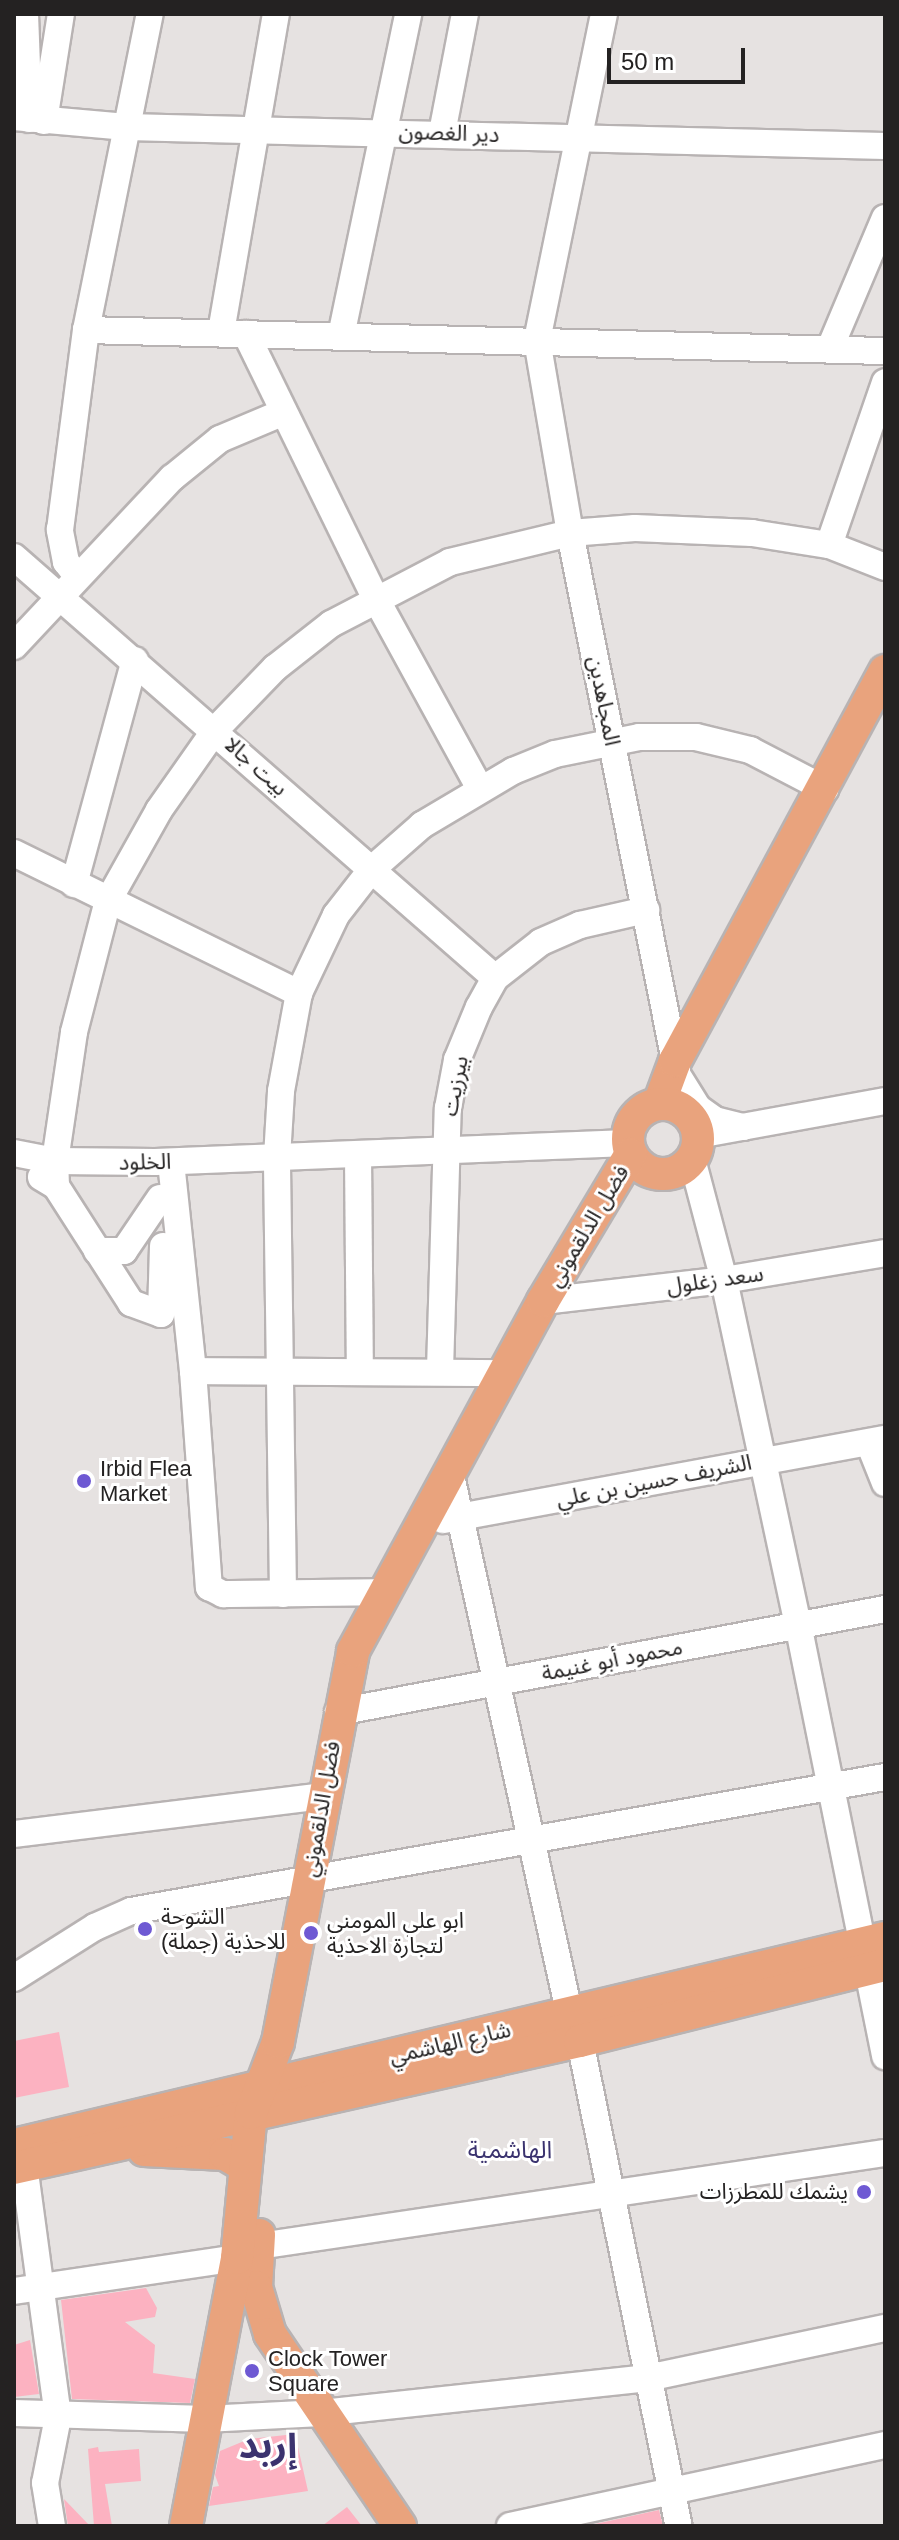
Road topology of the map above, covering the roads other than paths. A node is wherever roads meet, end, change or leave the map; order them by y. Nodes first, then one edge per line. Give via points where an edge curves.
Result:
1 (25, 14) edge
2 (61, 14) edge
3 (150, 14) edge
4 (276, 14) edge
5 (408, 14) edge
6 (465, 14) edge
7 (604, 14) edge
8 (29, 119) edge
9 (127, 127) junction
10 (254, 129) junction
11 (381, 130) junction
12 (442, 133) junction
13 (579, 138) junction
14 (885, 146) edge
15 (885, 218) edge
16 (86, 330) junction
17 (233, 333) junction
18 (341, 336) junction
19 (537, 340) junction
20 (830, 348) junction
21 (885, 351) edge
22 (885, 382) edge
23 (282, 413) junction
24 (570, 533) junction
25 (829, 545) junction
26 (14, 557) edge
27 (885, 567) edge
28 (69, 585) junction
29 (375, 597) junction
30 (14, 646) edge
31 (135, 660) junction
32 (884, 675) edge
33 (216, 729) junction
34 (611, 740) junction
35 (480, 789) junction
36 (825, 789) junction
37 (14, 853) edge
38 (372, 869) junction
39 (74, 884) junction
40 (108, 901) junction
41 (646, 910) junction
42 (495, 978) junction
43 (661, 981) junction
44 (299, 993) junction
45 (702, 1010) junction
46 (675, 1061) junction
47 (885, 1101) edge
48 (659, 1104) junction
49 (743, 1127) junction
50 (695, 1147) junction
51 (630, 1149) junction
52 (14, 1153) edge
53 (445, 1153) junction
54 (358, 1155) junction
55 (277, 1157) junction
56 (14, 1160) edge
57 (163, 1162) junction
58 (56, 1174) junction
59 (160, 1198) junction
60 (97, 1251) junction
61 (885, 1253) edge
62 (724, 1280) junction
63 (543, 1301) junction
64 (440, 1370) junction
65 (193, 1371) junction
66 (360, 1372) junction
67 (503, 1373) junction
68 (280, 1375) junction
69 (877, 1441) edge
70 (763, 1460) junction
71 (451, 1476) junction
72 (885, 1483) edge
73 (460, 1517) junction
74 (424, 1524) junction
75 (383, 1592) junction
76 (283, 1594) junction
77 (885, 1609) edge
78 (798, 1624) junction
79 (496, 1682) junction
80 (338, 1712) junction
81 (885, 1777) edge
82 (830, 1787) junction
83 (324, 1796) junction
84 (14, 1834) edge
85 (531, 1839) junction
86 (308, 1882) junction
87 (874, 1954) edge
88 (14, 1978) edge
89 (575, 2028) junction
90 (885, 2056) edge
91 (260, 2099) junction
92 (108, 2148) junction
93 (885, 2153) edge
94 (17, 2159) edge
95 (245, 2166) junction
96 (611, 2196) junction
97 (248, 2252) junction
98 (42, 2287) junction
99 (14, 2291) edge
100 (885, 2328) edge
101 (647, 2378) junction
102 (14, 2413) edge
103 (321, 2413) junction
104 (58, 2417) junction
105 (205, 2419) junction
106 (885, 2445) edge
107 (671, 2491) junction
108 (52, 2526) edge
109 (186, 2526) edge
110 (400, 2526) edge
111 (510, 2526) edge
112 (679, 2526) edge

1 - 8 street
2 - 8 street
3 - 9 street
4 - 10 street
5 - 11 street
6 - 12 street
7 - 13 street
8 - 9 street, دير الغصون
9 - 10 street, دير الغصون
9 - 16 street
10 - 11 street, دير الغصون
10 - 17 street
11 - 12 street, دير الغصون
11 - 18 street
12 - 13 street, دير الغصون
13 - 14 street, دير الغصون
13 - 19 street
15 - 20 street
16 - 17 street
16 - 28 street via 60,530
17 - 18 street
17 - 23 street
18 - 19 street
19 - 20 street
19 - 24 street, المجاهدين
20 - 21 street
22 - 25 street
23 - 28 street via 208,448
23 - 29 street
24 - 25 street via 699,529
24 - 29 street via 450,562
24 - 34 street, المجاهدين
25 - 27 street
26 - 28 street, بيت جالا
28 - 30 street
28 - 31 street, بيت جالا
29 - 33 street via 295,651
29 - 35 street
31 - 33 street, بيت جالا
31 - 39 street
32 - 36 main road
33 - 38 street, بيت جالا
33 - 40 street via 159,810
34 - 35 street via 532,763
34 - 36 street via 667,736 723,742 777,760
34 - 41 street, المجاهدين
35 - 38 street via 422,825
36 - 45 main road
37 - 39 street
38 - 42 street, بيت جالا
38 - 44 street via 329,926
39 - 40 street
40 - 44 street
40 - 58 street via 74,1032
41 - 42 street, بيرزيت via 558,933
41 - 43 street, المجاهدين
42 - 53 street, بيرزيت via 457,1060
43 - 45 street via 681,1003
43 - 46 street, المجاهدين
44 - 55 street via 285,1063
45 - 46 main road
46 - 48 main road
46 - 49 street, المجاهدين via 698,1108 715,1120
47 - 49 street
48 - 50 main road via 689,1115
48 - 51 main road via 639,1113
49 - 50 street
50 - 51 main road via 672,1173 660,1174 648,1171
50 - 62 street
51 - 53 street, الخلود
51 - 63 main road, فضل الدلقموني
52 - 58 street, الخلود
53 - 54 street, الخلود
53 - 64 street, بيرزيت
54 - 55 street, الخلود
54 - 66 street
55 - 57 street, الخلود
55 - 68 street
56 - 58 street
57 - 58 street, الخلود
57 - 59 street
57 - 65 street
58 - 60 street
59 - 60 street via 124,1251
59 - 60 street via 165,1280 161,1314 131,1303
61 - 62 street, سعد زغلول
62 - 63 street, سعد زغلول
62 - 70 street
63 - 67 main road, فضل الدلقموني
64 - 66 street
64 - 67 street
65 - 68 street
65 - 76 street via 209,1587 223,1594
66 - 68 street
67 - 71 main road, فضل الدلقموني
68 - 76 street
69 - 70 street, الشريف حسين بن علي
69 - 72 street
70 - 73 street, الشريف حسين بن علي
70 - 78 street
71 - 73 street
71 - 74 main road, فضل الدلقموني
73 - 74 street, الشريف حسين بن علي
73 - 79 street
74 - 75 main road, فضل الدلقموني
75 - 76 street
75 - 80 main road, فضل الدلقموني via 353,1651
77 - 78 street, محمود أبو غنيمة
78 - 79 street, محمود أبو غنيمة
78 - 82 street
79 - 80 street, محمود أبو غنيمة
79 - 85 street
80 - 83 main road, فضل الدلقموني
81 - 82 street
82 - 85 street
82 - 87 street
83 - 84 street
83 - 86 main road, فضل الدلقموني
85 - 86 street
85 - 89 street
86 - 88 street via 114,1916
86 - 91 main road, فضل الدلقموني via 278,2042
87 - 89 main road, شارع الهاشمي
87 - 90 street
89 - 91 main road, شارع الهاشمي
89 - 96 street
91 - 92 main road, شارع الهاشمي
91 - 94 main road, شارع الهاشمي
91 - 95 main road, فضل الدلقموني
91 - 97 main road
92 - 94 main road, شارع الهاشمي
92 - 95 main road via 225,2154
93 - 96 street
94 - 98 street
95 - 97 main road, فضل الدلقموني
96 - 97 street
96 - 101 street
97 - 98 street
97 - 103 main road via 262,2313
97 - 105 main road, فضل الدلقموني
98 - 99 street
98 - 104 street
100 - 101 street
101 - 103 street
101 - 107 street
102 - 104 street
103 - 105 street
103 - 110 main road
104 - 105 street
104 - 108 street via 45,2483
105 - 109 main road, فضل الدلقموني
106 - 107 street
107 - 111 street
107 - 112 street

